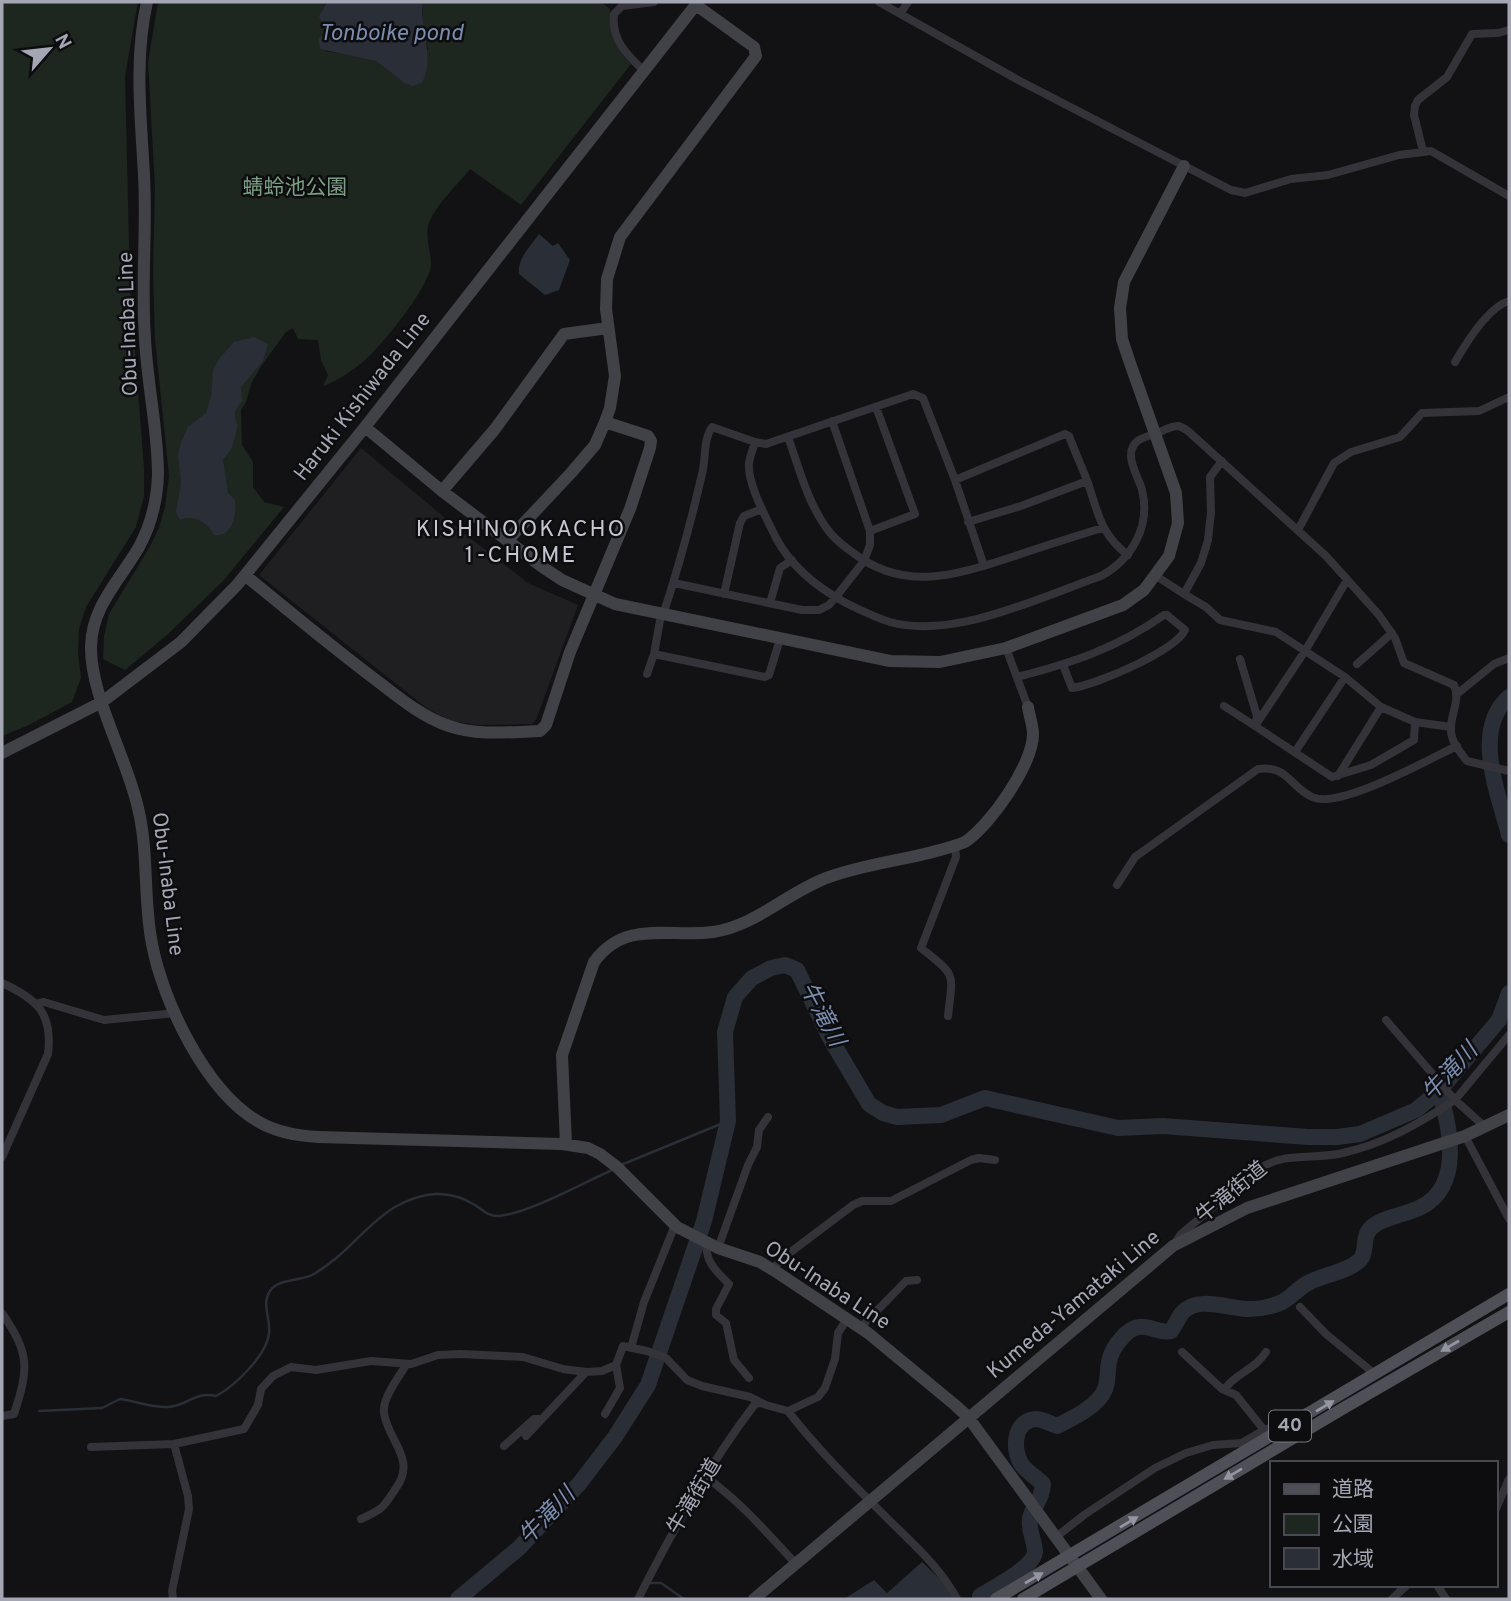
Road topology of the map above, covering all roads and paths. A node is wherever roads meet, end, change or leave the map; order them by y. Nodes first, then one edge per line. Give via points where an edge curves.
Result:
1 (147, 2) edge
2 (654, 2) edge
3 (879, 2) edge
4 (908, 2) edge
5 (697, 3) edge
6 (902, 11) dead end
7 (1509, 30) edge
8 (643, 70) junction
9 (1423, 151) junction
10 (1184, 166) junction
11 (1509, 196) edge
12 (1509, 301) edge
13 (608, 328) junction
14 (1455, 362) dead end
15 (1509, 397) edge
16 (876, 407) junction
17 (832, 421) junction
18 (605, 422) junction
19 (365, 427) junction
20 (1157, 433) junction
21 (788, 438) junction
22 (755, 442) junction
23 (1222, 461) junction
24 (955, 480) junction
25 (1087, 481) junction
26 (442, 492) junction
27 (762, 509) junction
28 (968, 522) junction
29 (1102, 527) junction
30 (1298, 530) junction
31 (870, 531) junction
32 (508, 540) junction
33 (1128, 555) junction
34 (792, 560) junction
35 (864, 561) junction
36 (984, 566) junction
37 (246, 576) junction
38 (1156, 576) junction
39 (1347, 580) junction
40 (674, 583) junction
41 (724, 594) junction
42 (1184, 594) junction
43 (593, 595) junction
44 (835, 598) junction
45 (770, 603) junction
46 (662, 615) junction
47 (1392, 633) junction
48 (780, 639) junction
49 (1006, 648) junction
50 (1306, 651) junction
51 (654, 654) junction
52 (1509, 657) edge
53 (1240, 659) dead end
54 (1357, 664) dead end
55 (1063, 665) junction
56 (647, 674) dead end
57 (1017, 677) junction
58 (1345, 677) junction
59 (1457, 694) junction
60 (102, 702) junction
61 (1224, 706) dead end
62 (1028, 707) joint
63 (1381, 707) junction
64 (1415, 722) junction
65 (1255, 726) junction
66 (1451, 727) junction
67 (1457, 746) junction
68 (1295, 752) junction
69 (2, 753) edge
70 (1509, 771) edge
71 (1338, 776) junction
72 (955, 845) junction
73 (1117, 885) dead end
74 (2, 984) edge
75 (36, 1004) junction
76 (176, 1013) junction
77 (948, 1016) dead end
78 (1386, 1020) dead end
79 (1509, 1035) edge
80 (1454, 1099) junction
81 (1509, 1115) edge
82 (768, 1117) dead end
83 (1485, 1127) junction
84 (1461, 1137) junction
85 (566, 1144) junction
86 (2, 1157) edge
87 (995, 1160) dead end
88 (1213, 1217) junction
89 (1509, 1219) edge
90 (676, 1226) junction
91 (712, 1245) junction
92 (772, 1269) junction
93 (917, 1280) dead end
94 (1509, 1294) edge
95 (1300, 1307) dead end
96 (1509, 1312) edge
97 (2, 1313) edge
98 (847, 1319) junction
99 (860, 1328) junction
100 (631, 1348) junction
101 (1182, 1352) dead end
102 (1266, 1352) dead end
103 (406, 1364) junction
104 (616, 1365) junction
105 (586, 1373) junction
106 (1376, 1375) junction
107 (749, 1378) dead end
108 (1224, 1390) junction
109 (761, 1403) junction
110 (788, 1411) junction
111 (605, 1414) dead end
112 (2, 1416) edge
113 (968, 1417) junction
114 (542, 1419) junction
115 (1264, 1430) junction
116 (1280, 1432) junction
117 (526, 1436) dead end
118 (174, 1444) junction
119 (504, 1446) dead end
120 (91, 1447) dead end
121 (707, 1478) junction
122 (1509, 1479) edge
123 (1503, 1494) junction
124 (871, 1502) junction
125 (1509, 1504) edge
126 (1497, 1507) edge
127 (361, 1519) dead end
128 (1056, 1537) junction
129 (1074, 1562) junction
130 (796, 1564) junction
131 (1405, 1587) edge
132 (173, 1599) edge
133 (638, 1599) edge
134 (754, 1599) edge
135 (957, 1599) edge
136 (996, 1599) edge
137 (1023, 1599) edge
138 (1101, 1599) edge
139 (1392, 1599) edge

1 - 60 street, Obu-Inaba Line via 138,80 145,204 143,315 157,491 146,532 106,597 93,628 92,663
2 - 8 street via 622,6 612,23 620,46
3 - 10 street
4 - 6 street
5 - 8 street, Haruki Kishiwada Line
5 - 13 street via 754,47 756,56 620,237 607,279
7 - 9 street via 1472,34 1447,77 1418,100 1414,115
8 - 19 street, Haruki Kishiwada Line
9 - 10 street via 1245,193
9 - 11 street via 1444,157
10 - 20 street via 1125,282 1120,308 1122,340
12 - 14 street via 1467,340
13 - 18 street via 615,376
13 - 26 street via 564,334
15 - 30 street via 1479,411 1422,413 1400,438 1342,456 1323,480
16 - 17 street
16 - 24 street via 913,394 923,398
16 - 31 street via 915,514
17 - 21 street
17 - 31 street
18 - 32 street via 579,464
18 - 43 street via 651,441 630,509
19 - 26 street
19 - 37 street, Haruki Kishiwada Line
20 - 23 street via 1175,426 1188,430
20 - 33 street via 1140,438 1130,456 1142,491 1144,516 1140,535
20 - 38 street via 1174,481 1178,523
21 - 22 street
21 - 35 street via 811,503 826,528
22 - 27 street via 749,464
22 - 40 street via 712,427 708,433
23 - 30 street
23 - 42 street via 1210,477 1208,540
24 - 25 street via 1065,434
24 - 28 street
25 - 28 street
25 - 29 street
26 - 32 street
27 - 34 street
27 - 41 street via 744,516 740,523
28 - 36 street
29 - 33 street
29 - 36 street
30 - 39 street
31 - 35 street
32 - 43 street via 562,580
33 - 44 street via 1101,576 959,624 892,622
34 - 44 street
34 - 45 street via 780,568
35 - 36 street via 898,575 920,578
35 - 44 street
37 - 43 street via 415,709 448,726 482,732 540,731 547,725
37 - 60 street, Haruki Kishiwada Line via 181,642
38 - 42 street
38 - 49 street via 1123,605
39 - 47 street
39 - 50 street
40 - 41 street
40 - 46 street
41 - 45 street
42 - 50 street via 1220,620 1276,632
43 - 46 street
44 - 45 street via 819,610
46 - 48 street
46 - 51 street
47 - 54 street
47 - 59 street via 1404,663 1454,685
48 - 49 street via 905,663 940,662
48 - 51 street via 765,677
49 - 57 street
50 - 58 street
50 - 65 street
51 - 56 street
52 - 59 street
53 - 65 street via 1257,716
55 - 55 street via 1127,639 1164,615 1185,630 1162,650 1084,686 1072,688
55 - 57 street
57 - 62 street
58 - 63 street
58 - 68 street
59 - 66 street
60 - 69 street, Haruki Kishiwada Line
60 - 76 street, Obu-Inaba Line via 139,809 152,945
61 - 65 street
62 - 72 street via 1033,734 1026,761 991,819 975,835
63 - 64 street
63 - 71 street
64 - 66 street
64 - 71 street via 1414,740 1371,765
65 - 68 street
66 - 67 street
67 - 70 street via 1467,761
67 - 73 street via 1336,799 1313,797 1279,769 1258,769 1135,857
68 - 71 street via 1332,777
72 - 77 street via 956,857 921,948 949,971
72 - 85 street via 827,878 733,927 692,934 629,935 603,950 594,962 562,1055
74 - 75 street
75 - 76 street via 44,1002 104,1020
75 - 86 street via 49,1025 48,1054
76 - 85 street, Obu-Inaba Line via 202,1063 234,1103 275,1130 304,1136
78 - 80 street
79 - 80 street, 牛滝街道
80 - 83 street
80 - 88 street, 牛滝街道 via 1411,1129 1353,1150 1272,1160
81 - 83 street, Kumeda-Yamataki Line
82 - 91 street
83 - 84 street, Kumeda-Yamataki Line
84 - 88 street, Kumeda-Yamataki Line
84 - 89 street
85 - 90 street, Obu-Inaba Line via 600,1154
87 - 92 street via 971,1160 891,1200 853,1205
88 - 113 street, Kumeda-Yamataki Line
90 - 91 street, Obu-Inaba Line
90 - 100 street via 644,1302
91 - 92 street, Obu-Inaba Line
91 - 107 street via 706,1256 729,1284 716,1315 726,1324 734,1360
92 - 98 street, Obu-Inaba Line
93 - 99 street via 906,1281
94 - 106 main road, 40
95 - 106 street
96 -> 129 main road, 40
97 - 112 street via 18,1336 25,1370 14,1414
98 - 99 street, Obu-Inaba Line
98 - 110 street via 838,1333 825,1388 818,1397
99 - 113 street, Obu-Inaba Line
100 - 104 street via 623,1346
100 - 109 street via 666,1358 687,1380
101 - 108 street
102 - 108 street
103 - 105 street via 438,1355 485,1354 523,1357
103 - 118 street via 371,1361 316,1370 291,1367 273,1376 261,1390 244,1429
103 - 127 street via 384,1411 400,1451 404,1477 387,1505
104 - 105 street
104 - 111 street via 620,1388
105 - 114 street
116 -> 106 main road, 40
108 - 115 street via 1236,1395
109 - 110 street
109 - 121 street, 牛滝街道 via 755,1404 731,1435
110 - 124 street
113 - 124 street, Kumeda-Yamataki Line
113 - 128 street, Obu-Inaba Line
114 - 117 street
114 - 119 street via 534,1419
115 - 116 street via 1273,1427
115 - 128 street via 1242,1443 1186,1452 1155,1468
129 -> 116 main road, 40
118 - 120 street
118 - 132 street via 189,1509
121 - 130 street via 754,1518
121 - 133 street, 牛滝街道
122 - 123 street
123 - 125 street
123 - 126 street
124 - 130 street, Kumeda-Yamataki Line
124 - 135 street via 943,1573
128 - 129 street, Obu-Inaba Line
136 -> 129 main road, 40
129 - 137 main road, 40
129 - 138 street
130 - 134 street, Kumeda-Yamataki Line
131 - 139 street

